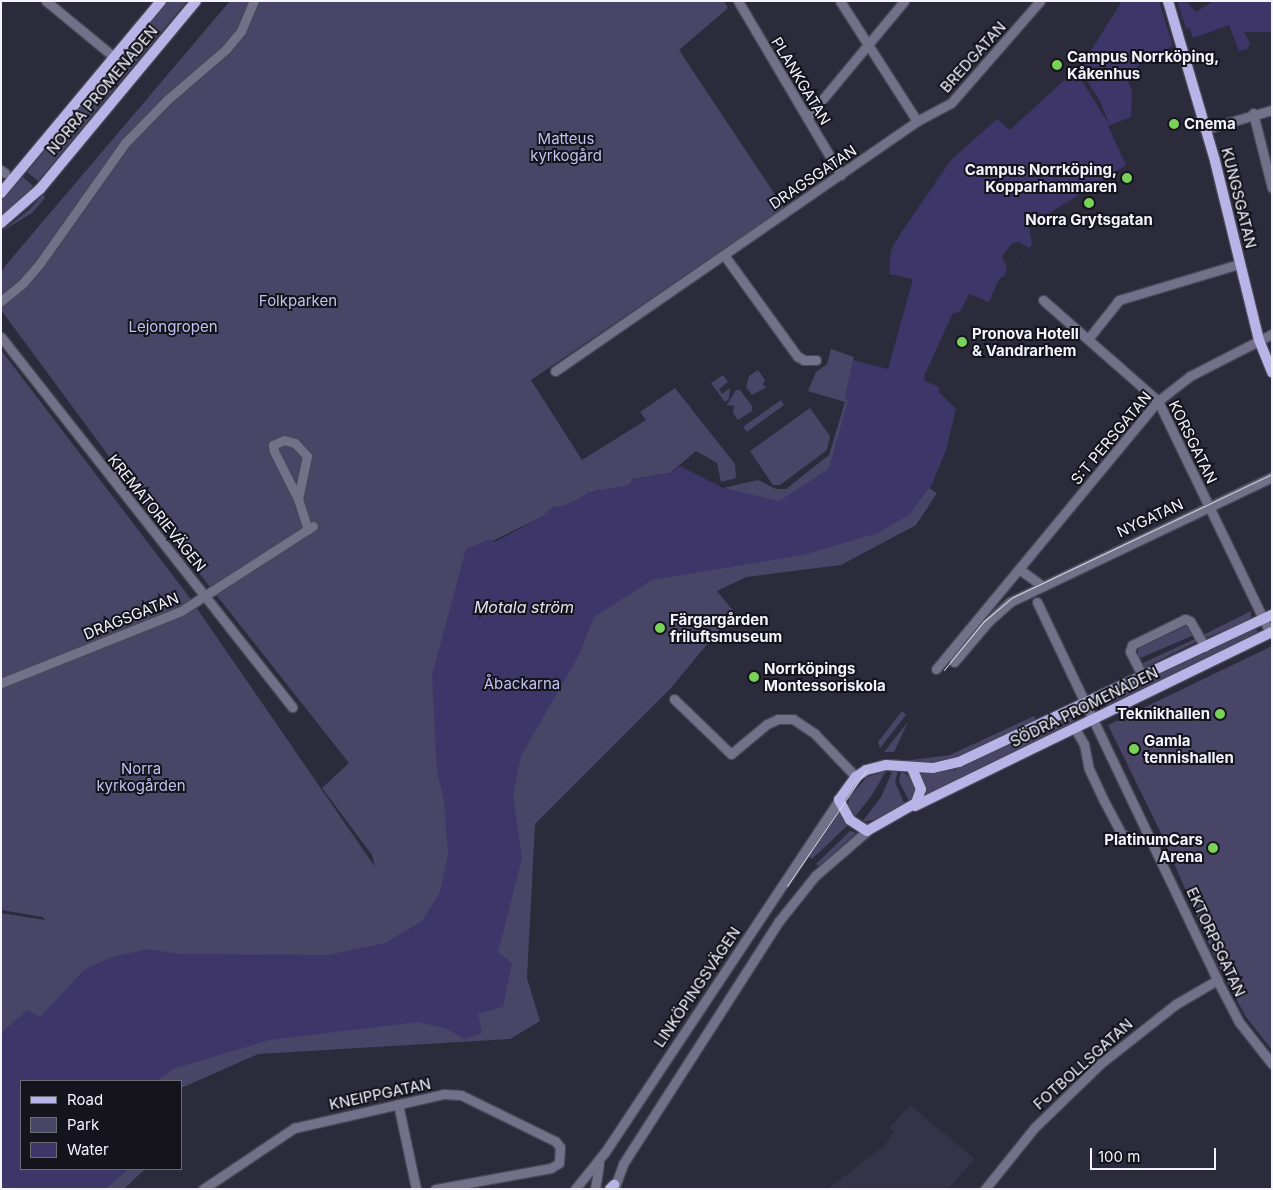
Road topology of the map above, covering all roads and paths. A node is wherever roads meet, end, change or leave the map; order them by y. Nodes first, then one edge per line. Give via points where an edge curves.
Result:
1 (46, 1) edge
2 (161, 1) edge
3 (196, 1) edge
4 (254, 1) edge
5 (738, 1) edge
6 (840, 1) edge
7 (904, 1) edge
8 (1040, 1) edge
9 (1168, 1) edge
10 (868, 45) junction
11 (114, 57) junction
12 (1272, 110) edge
13 (1253, 113) junction
14 (807, 118) junction
15 (917, 121) junction
16 (1206, 130) junction
17 (841, 175) junction
18 (1272, 188) edge
19 (1, 192) edge
20 (1, 223) edge
21 (724, 255) junction
22 (1239, 264) junction
23 (1043, 300) dead end
24 (1, 301) edge
25 (1272, 334) edge
26 (1, 337) edge
27 (1088, 339) junction
28 (1259, 340) junction
29 (816, 360) dead end
30 (555, 371) dead end
31 (1272, 372) edge
32 (1158, 402) junction
33 (123, 471) dead end
34 (1272, 476) edge
35 (112, 478) junction
36 (298, 499) junction
37 (1208, 506) junction
38 (1019, 569) junction
39 (1041, 585) junction
40 (205, 595) junction
41 (1037, 602) dead end
42 (1267, 617) edge
43 (1271, 632) edge
44 (1204, 647) junction
45 (954, 662) dead end
46 (936, 669) dead end
47 (1143, 677) junction
48 (1, 683) edge
49 (674, 699) dead end
50 (1086, 704) junction
51 (292, 706) dead end
52 (1092, 718) junction
53 (1074, 727) junction
54 (912, 768) junction
55 (856, 777) junction
56 (839, 800) junction
57 (910, 809) junction
58 (867, 831) junction
59 (1134, 840) dead end
60 (1217, 980) junction
61 (1272, 1064) edge
62 (398, 1104) junction
63 (600, 1160) junction
64 (613, 1187) edge
65 (203, 1189) edge
66 (416, 1189) edge
67 (435, 1189) edge
68 (575, 1189) edge
69 (595, 1189) edge
70 (985, 1189) edge

1 - 11 street
2 - 11 main road, NORRA PROMENADEN
3 - 20 main road, NORRA PROMENADEN via 32,198
4 - 24 street via 241,31 226,49 167,100 125,143 40,263
5 - 14 street, PLANKGATAN
6 - 10 street
7 - 10 street
8 - 15 street, BREDGATAN via 956,100
9 - 16 main road, KUNGSGATAN
10 - 14 street
10 - 15 street
11 - 19 main road, NORRA PROMENADEN via 21,173
12 - 13 street
13 - 16 street
13 - 18 street
14 - 17 street, PLANKGATAN
15 - 17 street, DRAGSGATAN
16 - 22 main road, KUNGSGATAN
17 - 21 street, DRAGSGATAN
21 - 29 street via 797,356
21 - 30 street, DRAGSGATAN
22 - 27 street via 1119,300
22 - 28 main road, KUNGSGATAN
23 - 27 street, KORSGATAN
25 - 28 street, S:T PERSGATAN
26 - 35 street, KREMATORIEVÄGEN
27 - 32 street, KORSGATAN
28 - 31 main road, KUNGSGATAN
28 - 32 street, S:T PERSGATAN via 1190,376
32 - 37 street, KORSGATAN
32 - 38 street, S:T PERSGATAN
33 - 35 street
34 - 37 street, NYGATAN
35 - 40 street, KREMATORIEVÄGEN
36 - 36 street via 307,456 295,443 284,440 273,445 274,451
36 - 40 street, DRAGSGATAN via 311,528
37 - 39 street, NYGATAN
37 - 42 street, KORSGATAN
38 - 39 street via 1031,581
38 - 46 street, S:T PERSGATAN
39 - 45 street via 998,612
40 - 48 street, DRAGSGATAN via 174,614
40 - 51 street, KREMATORIEVÄGEN
41 - 50 street, EKTORPSGATAN
42 - 43 street, KORSGATAN
42 - 44 main road, SÖDRA PROMENADEN
43 - 52 main road, SÖDRA PROMENADEN
44 - 47 main road, SÖDRA PROMENADEN
44 - 47 street, SÖDRA PROMENADEN via 1190,620 1176,623 1132,645 1130,650
47 - 50 main road, SÖDRA PROMENADEN
49 - 55 street via 731,754 767,724 778,719 793,719 815,734
50 - 52 street, EKTORPSGATAN
50 - 54 main road, SÖDRA PROMENADEN via 959,762 940,767
52 - 53 main road, SÖDRA PROMENADEN
52 - 60 street, EKTORPSGATAN
53 - 57 main road, SÖDRA PROMENADEN
53 - 59 street via 1084,744 1089,769 1103,799 1122,834
54 - 55 main road via 886,764
54 - 57 main road via 921,789 919,800
55 - 56 main road
56 - 58 main road via 850,820
56 - 63 street, LINKÖPINGSVÄGEN
57 - 58 main road
58 - 64 street, LINKÖPINGSVÄGEN via 815,876 779,921 623,1164
60 - 61 street, EKTORPSGATAN via 1239,1022
60 - 70 street, FOTBOLLSGATAN via 1176,1004 1100,1064 1034,1128
62 - 65 street, KNEIPPGATAN via 294,1128
62 - 66 street
62 - 67 street, KNEIPPGATAN via 444,1094 461,1095 560,1146 562,1155 551,1168
63 - 68 street, LINKÖPINGSVÄGEN
63 - 69 street

